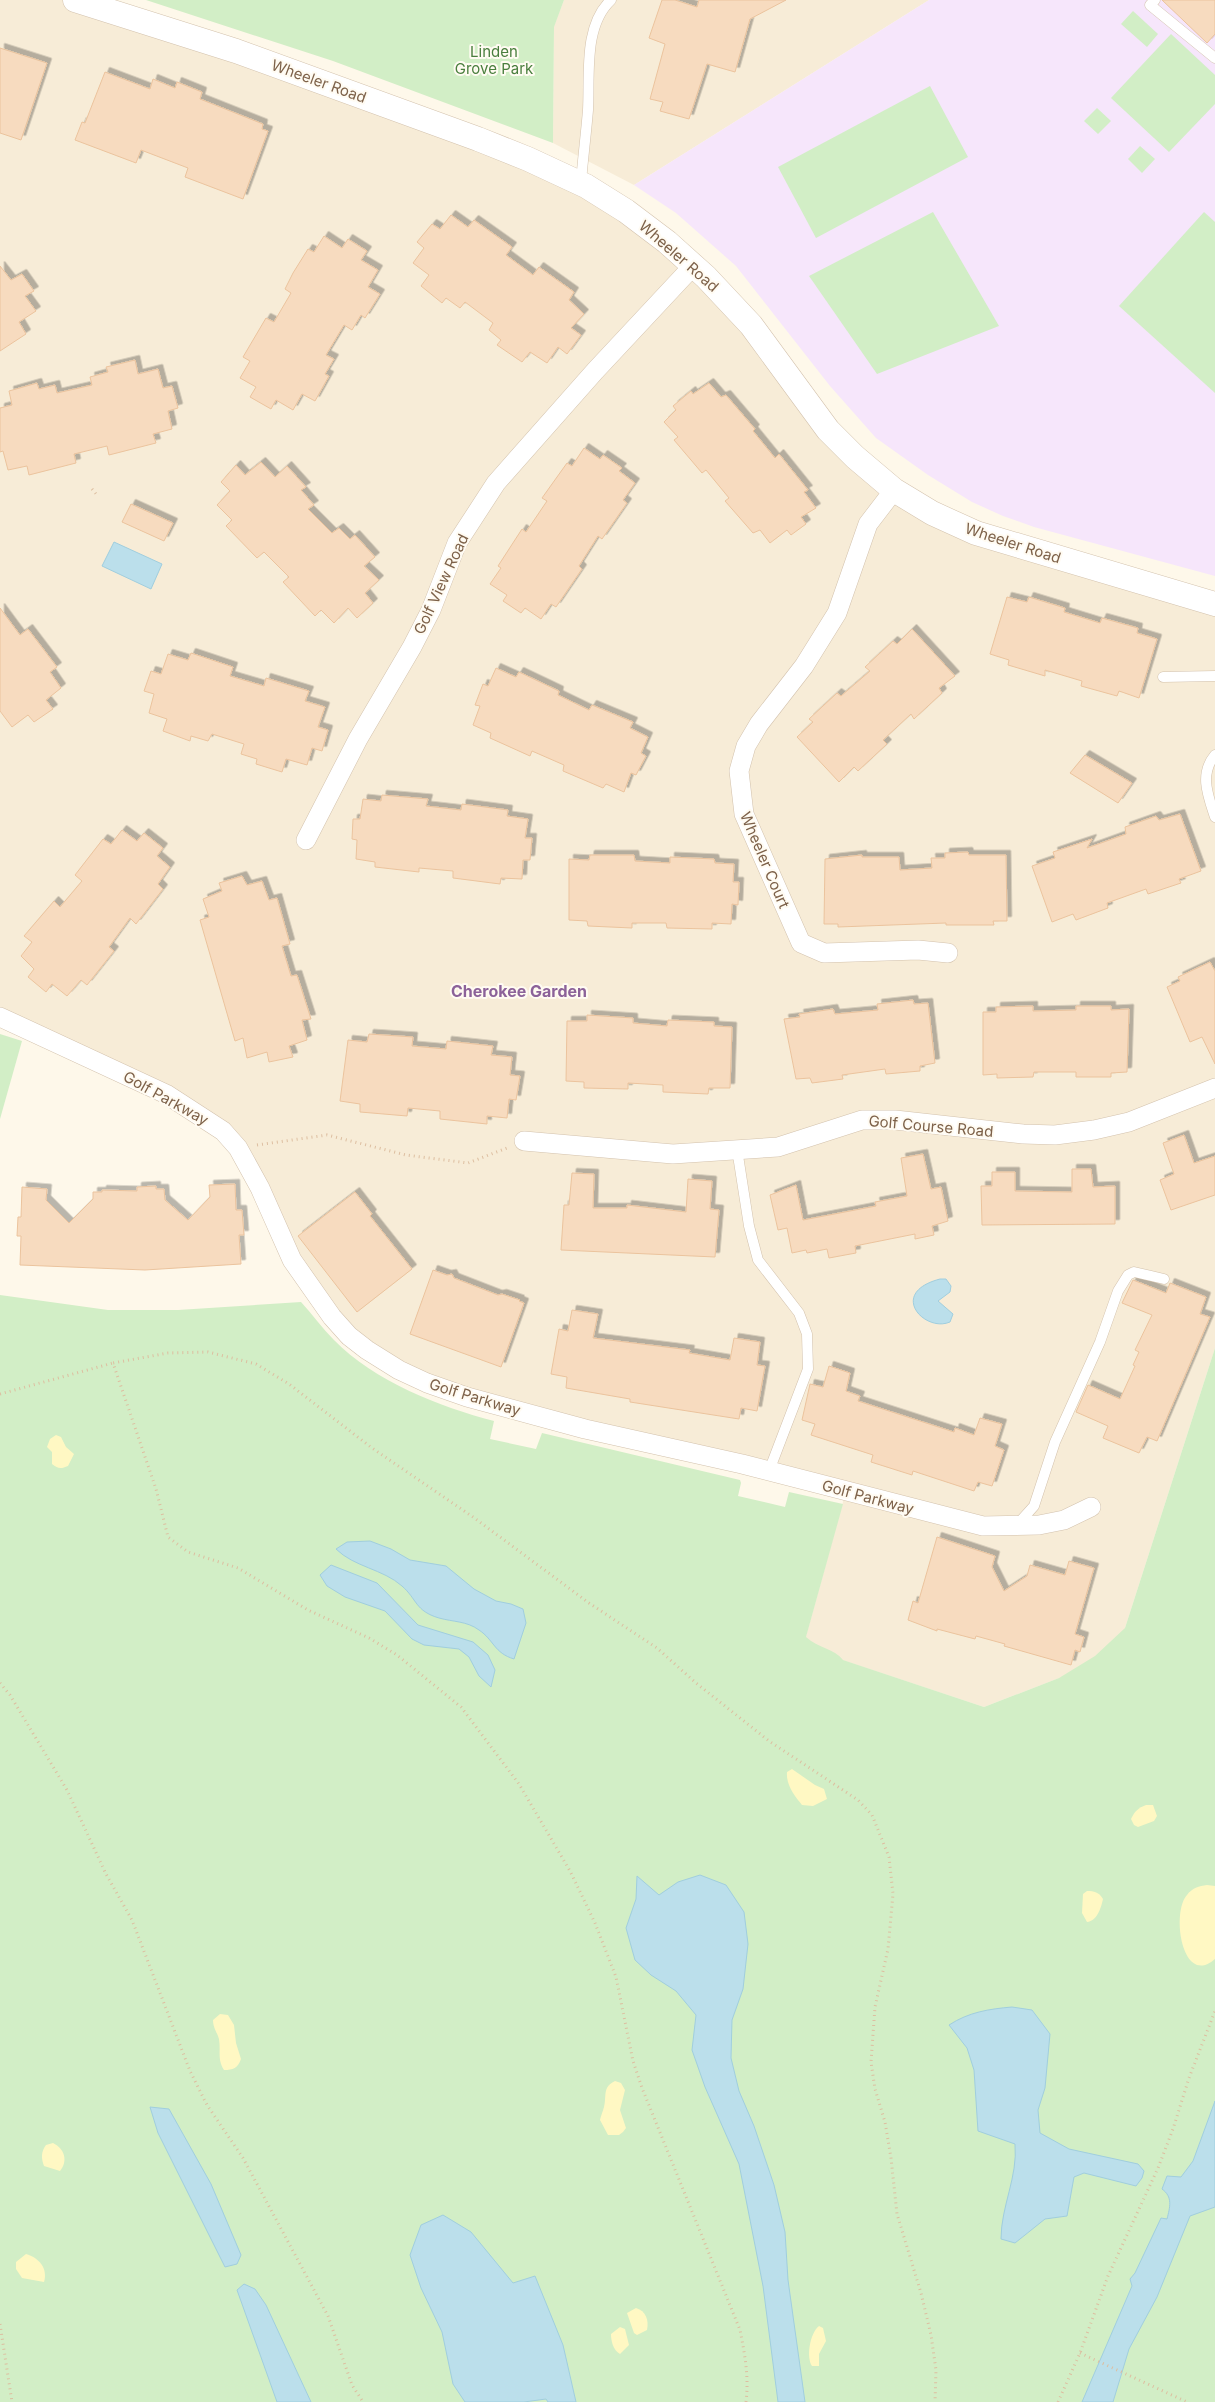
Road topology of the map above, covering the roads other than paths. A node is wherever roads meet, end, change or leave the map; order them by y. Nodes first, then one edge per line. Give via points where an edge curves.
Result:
1 (76, 0) edge
2 (610, 0) edge
3 (1154, 0) edge
4 (1215, 58) edge
5 (580, 183) junction
6 (694, 265) junction
7 (894, 490) junction
8 (1215, 604) edge
9 (1215, 676) edge
10 (1163, 677) dead end
11 (1215, 755) edge
12 (1215, 817) edge
13 (306, 840) dead end
14 (948, 953) dead end
15 (0, 1017) edge
16 (1215, 1088) edge
17 (524, 1141) road end
18 (737, 1149) junction
19 (1164, 1279) dead end
20 (769, 1471) junction
21 (1091, 1508) dead end
22 (1014, 1527) junction

1 - 5 street, Wheeler Road via 246,54 483,141
2 - 5 lane via 595,28 590,58
3 - 4 lane via 1150,5
5 - 6 street, Wheeler Road via 626,212
6 - 7 street, Wheeler Road via 750,325 828,430
6 - 13 street, Golf View Road via 496,483 458,543 412,647 358,739
7 - 8 street, Wheeler Road via 976,534
7 - 14 street, Wheeler Court via 868,524 837,614 824,637 746,746 739,771 740,788 744,814 800,943 824,953 918,950
9 - 10 lane
11 - 12 lane via 1205,773
15 - 20 street, Golf Parkway via 189,1107 223,1131 238,1148 277,1223 292,1260 332,1316 349,1336 399,1370 467,1397 585,1429
16 - 18 street, Golf Course Road via 1129,1122 1055,1135 895,1120 862,1120 778,1147
17 - 18 street, Golf Course Road via 673,1154
18 - 20 lane via 749,1226 758,1260 799,1313 807,1334 808,1368
19 - 22 lane via 1134,1272 1118,1290 1100,1342 1056,1442 1034,1506
20 - 22 street, Golf Parkway via 961,1522
21 - 22 street, Golf Parkway via 1064,1520

